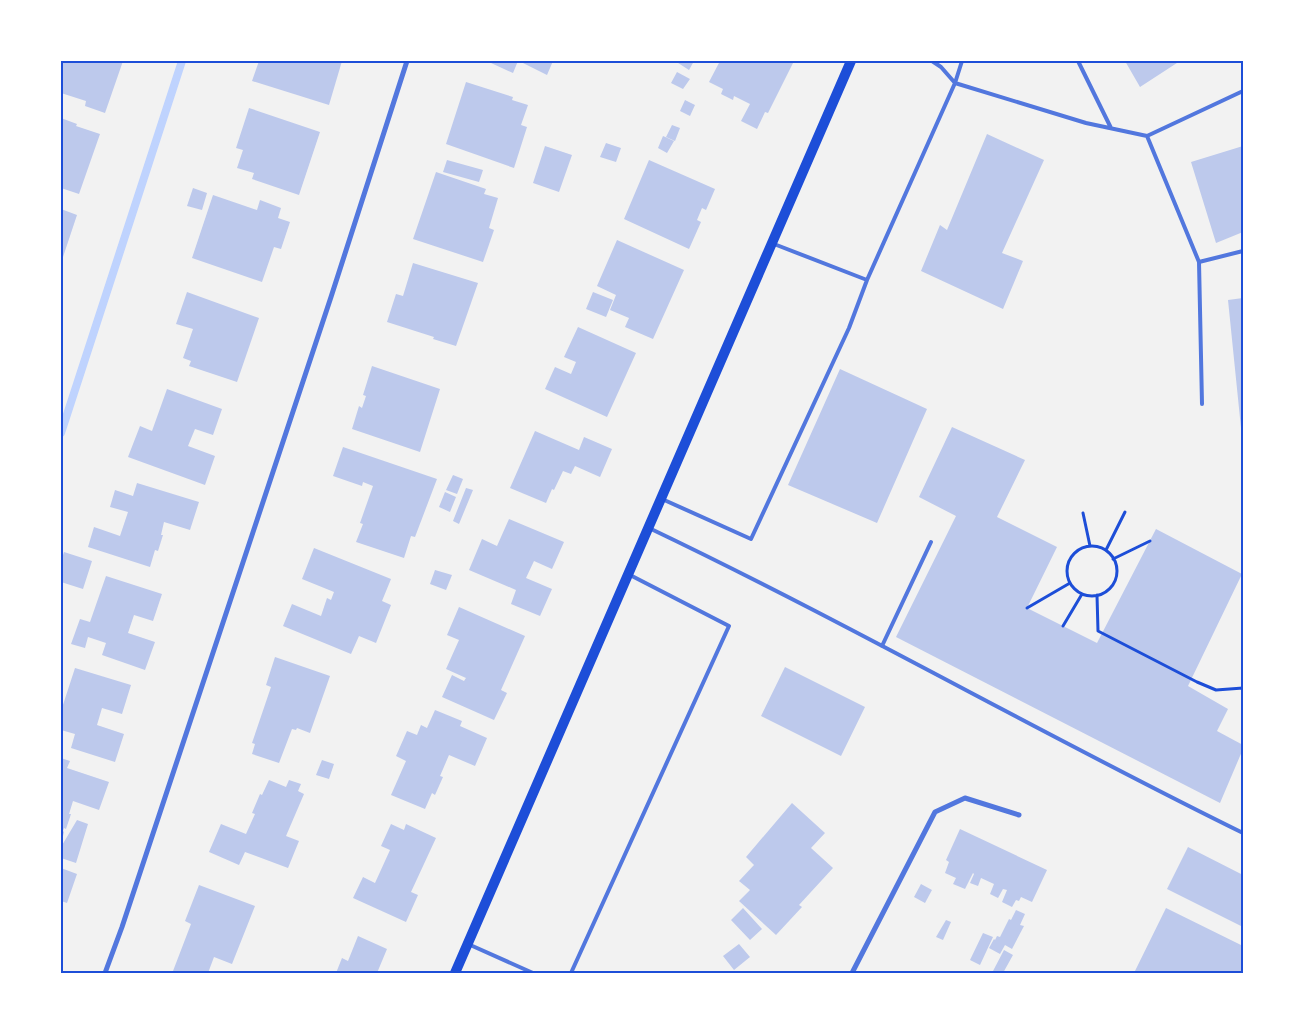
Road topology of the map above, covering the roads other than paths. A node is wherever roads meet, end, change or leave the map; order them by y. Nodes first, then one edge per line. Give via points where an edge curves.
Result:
1 (407, 61) edge
2 (851, 61) edge
3 (932, 61) edge
4 (962, 61) edge
5 (1078, 61) edge
6 (955, 83) junction
7 (1243, 91) edge
8 (1111, 128) junction
9 (1147, 136) junction
10 (772, 243) junction
11 (1243, 251) edge
12 (1199, 262) junction
13 (867, 280) junction
14 (1202, 404) dead end
15 (661, 498) junction
16 (648, 528) junction
17 (931, 542) dead end
18 (628, 574) junction
19 (882, 646) junction
20 (1019, 815) dead end
21 (1243, 833) edge
22 (467, 944) junction
23 (105, 973) edge
24 (455, 973) edge
25 (533, 973) edge
26 (571, 973) edge
27 (852, 973) edge

1 - 23 street
2 - 10 main road
3 - 6 lane
4 - 6 lane
5 - 8 lane
6 - 8 lane
6 - 13 lane
7 - 9 lane
8 - 9 lane
9 - 12 lane
10 - 13 lane
10 - 15 main road
11 - 12 lane
12 - 14 lane
13 - 15 lane via 849,328 751,539
15 - 16 main road
16 - 18 main road
16 - 19 lane
17 - 19 lane
18 - 22 main road
18 - 26 lane via 729,626
19 - 21 lane
20 - 27 street via 965,798 935,812
22 - 24 main road
22 - 25 lane

